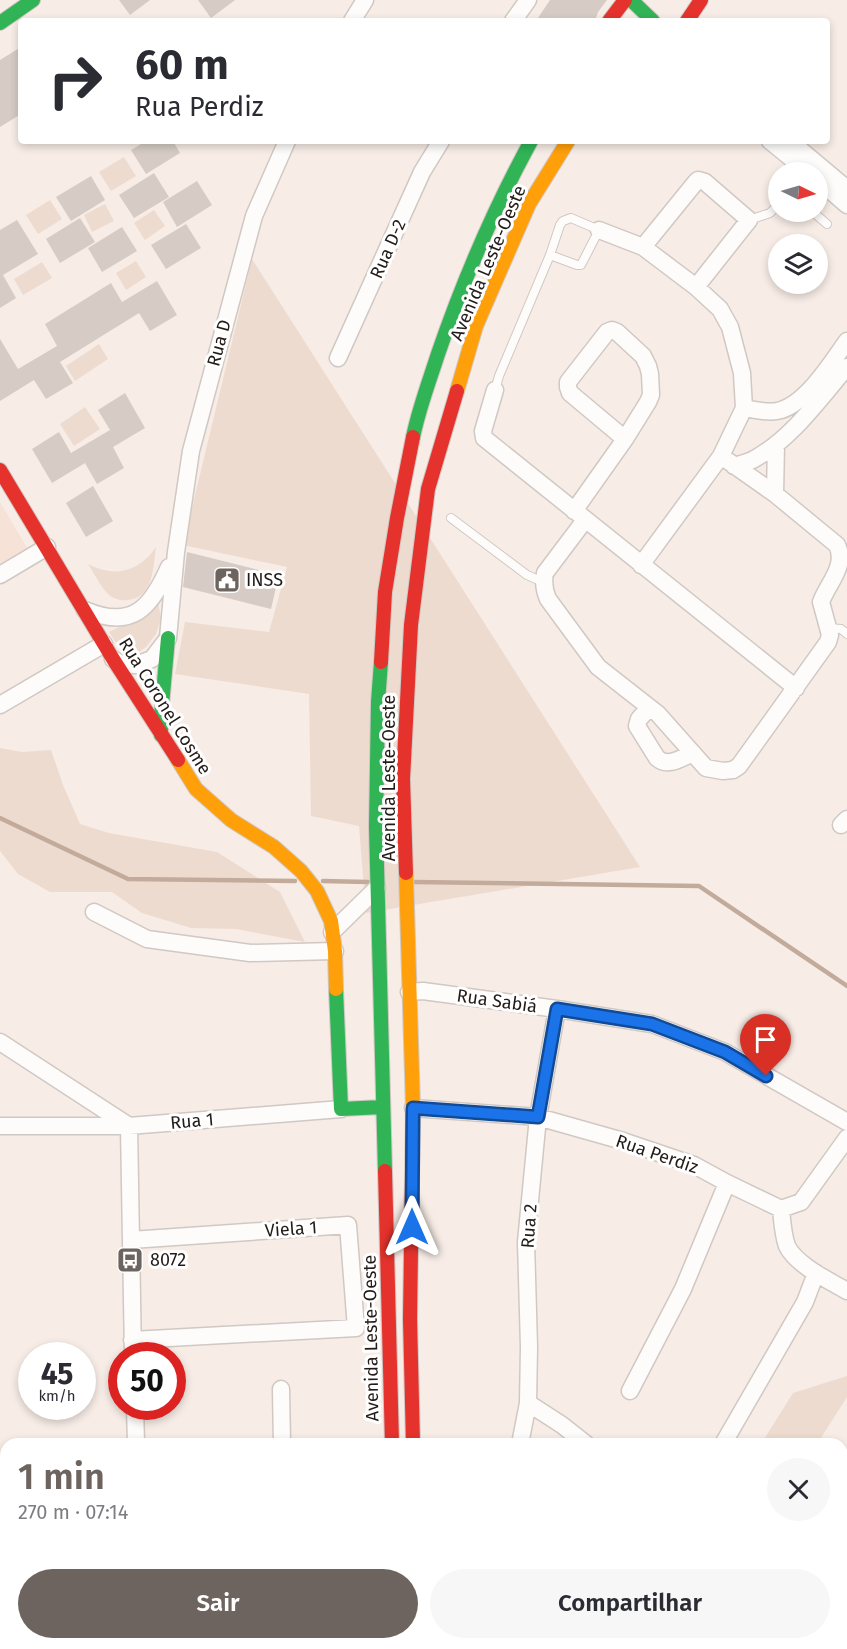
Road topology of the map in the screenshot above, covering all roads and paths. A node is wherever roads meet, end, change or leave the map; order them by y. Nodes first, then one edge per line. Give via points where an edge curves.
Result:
1 (33, 0) edge
2 (365, 0) edge
3 (528, 0) edge
4 (625, 0) edge
5 (631, 0) edge
6 (701, 0) edge
7 (354, 18) edge
8 (515, 18) edge
9 (611, 18) edge
10 (648, 18) edge
11 (689, 18) edge
12 (0, 23) edge
13 (286, 144) edge
14 (439, 144) edge
15 (529, 144) edge
16 (566, 144) edge
17 (774, 144) edge
18 (794, 144) edge
19 (796, 162) edge
20 (828, 189) edge
21 (847, 189) edge
22 (847, 205) edge
23 (768, 214) edge
24 (750, 220) junction
25 (825, 222) edge
26 (827, 224) dead end
27 (599, 230) junction
28 (643, 247) junction
29 (550, 255) junction
30 (696, 287) junction
31 (847, 341) edge
32 (338, 357) dead end
33 (847, 367) edge
34 (836, 380) edge
35 (495, 390) joint
36 (744, 408) junction
37 (625, 439) junction
38 (776, 444) junction
39 (728, 461) junction
40 (0, 470) edge
41 (775, 494) junction
42 (579, 515) junction
43 (451, 518) dead end
44 (47, 547) junction
45 (176, 552) junction
46 (844, 559) edge
47 (641, 565) junction
48 (0, 575) edge
49 (543, 582) junction
50 (85, 610) junction
51 (828, 628) junction
52 (847, 634) edge
53 (168, 638) junction
54 (104, 644) junction
55 (113, 659) junction
56 (381, 669) junction
57 (408, 673) junction
58 (796, 688) junction
59 (392, 702) junction
60 (0, 705) edge
61 (649, 708) junction
62 (161, 735) junction
63 (693, 753) junction
64 (377, 888) junction
65 (94, 912) dead end
66 (332, 932) junction
67 (335, 951) junction
68 (410, 992) junction
69 (557, 1009) junction
70 (0, 1042) edge
71 (383, 1107) junction
72 (413, 1108) junction
73 (341, 1109) junction
74 (538, 1117) junction
75 (847, 1122) edge
76 (0, 1126) edge
77 (129, 1126) junction
78 (847, 1138) edge
79 (413, 1177) junction
80 (386, 1178) junction
81 (727, 1183) junction
82 (781, 1209) junction
83 (132, 1240) junction
84 (816, 1273) junction
85 (847, 1292) edge
86 (133, 1342) edge
87 (186, 1343) edge
88 (281, 1389) dead end
89 (630, 1391) dead end
90 (528, 1403) junction
91 (135, 1420) edge
92 (136, 1438) edge
93 (282, 1438) edge
94 (392, 1438) edge
95 (413, 1438) edge
96 (521, 1438) edge
97 (578, 1438) edge
98 (726, 1438) edge

1 - 12 main road
2 - 7 street
3 - 8 street
4 - 9 main road
5 - 10 main road
6 - 11 main road
13 - 45 street, Rua D via 247,238 191,451
14 - 32 street, Rua D-2 via 422,172
15 - 56 main road, Avenida Leste-Oeste via 505,189 452,313 418,413 385,592
16 - 57 main road, Avenida Leste-Oeste via 530,204 476,326 447,422 428,489
17 - 19 street
18 - 21 street
20 - 22 street
23 - 24 lane
24 - 28 street via 698,180
24 - 30 street
25 - 26 lane
27 - 28 street
27 - 29 lane via 581,265
27 - 29 lane via 567,219 560,225
28 - 30 street
29 - 35 lane
30 - 36 street via 720,309 730,327 742,373
31 - 34 street
33 - 34 street
34 - 36 street via 805,394 788,408 771,412
34 - 38 street
35 - 42 street via 484,438
36 - 39 street
37 - 37 street via 648,402 650,374 643,356 612,330 568,382 568,387 570,393
37 - 42 street
38 - 39 street via 756,458
38 - 41 street
39 - 41 street
39 - 47 street
40 - 44 main road, Rua Coronel Cosme
41 - 46 street via 837,545
42 - 47 street
42 - 49 street
43 - 49 lane via 527,575
44 - 48 street
44 - 50 main road, Rua Coronel Cosme
45 - 50 street, Rua D via 160,588 147,605 128,616 110,618
45 - 53 street, Rua D
46 - 51 street via 821,602
47 - 58 street
49 - 61 street via 548,599 598,667
50 - 54 main road, Rua Coronel Cosme
51 - 52 lane
51 - 58 street via 828,642
53 - 55 street via 152,659 136,665
53 - 62 main road
54 - 55 main road, Rua Coronel Cosme
54 - 60 street
55 - 62 main road, Rua Coronel Cosme
56 - 57 main road via 387,679 394,681 401,681
56 - 59 main road, Avenida Leste-Oeste
57 - 59 main road, Avenida Leste-Oeste
58 - 63 street via 733,770 706,768
59 - 64 main road, Avenida Leste-Oeste via 376,759
59 - 68 main road, Avenida Leste-Oeste via 403,779
61 - 63 street
61 - 63 street via 637,726 657,758 668,764
62 - 66 main road, Rua Coronel Cosme via 196,789 301,871 317,891
64 - 66 street
64 - 71 main road, Avenida Leste-Oeste
65 - 67 street via 147,939 250,953
66 - 67 main road, Rua Coronel Cosme
67 - 73 main road, Rua Coronel Cosme
68 - 69 street, Rua Sabiá
68 - 72 main road, Avenida Leste-Oeste
69 - 74 street, Rua 2
69 - 75 street, Rua Sabiá via 652,1024 705,1044
70 - 77 street
71 - 73 main road, Rua 1
71 - 80 main road, Avenida Leste-Oeste
72 - 74 street, Rua Perdiz
72 - 79 main road, Avenida Leste-Oeste
73 - 77 street, Rua 1
74 - 81 street, Rua Perdiz via 694,1165
74 - 90 street, Rua 2 via 526,1242
76 - 77 street, Rua 1
77 - 83 street
78 - 82 street via 801,1202
79 - 80 main road
79 - 95 main road, Avenida Leste-Oeste
80 - 94 main road, Avenida Leste-Oeste
81 - 82 street, Rua Perdiz
81 - 89 street via 683,1288
82 - 84 street via 788,1247
83 - 86 street
83 - 87 street, Viela 1 via 348,1225 356,1328
84 - 85 street
84 - 98 street via 805,1302
88 - 93 street
90 - 96 street, Rua 2
90 - 97 street
91 - 92 street

